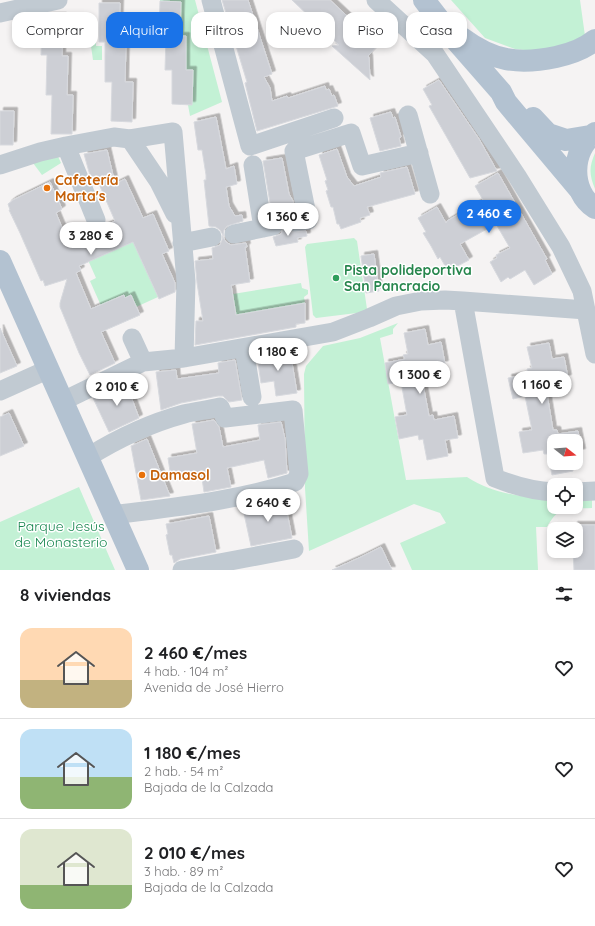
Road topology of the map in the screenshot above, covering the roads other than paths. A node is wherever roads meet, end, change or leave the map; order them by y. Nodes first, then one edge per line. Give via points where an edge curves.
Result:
1 (58, 0) edge
2 (210, 0) edge
3 (376, 0) edge
4 (424, 0) edge
5 (434, 12) edge
6 (0, 13) edge
7 (595, 40) edge
8 (467, 41) edge
9 (462, 48) edge
10 (501, 92) junction
11 (408, 115) dead end
12 (334, 118) dead end
13 (592, 135) edge
14 (130, 140) junction
15 (66, 146) junction
16 (418, 153) junction
17 (0, 165) edge
18 (253, 165) dead end
19 (167, 181) junction
20 (579, 189) junction
21 (430, 194) dead end
22 (595, 208) edge
23 (96, 220) dead end
24 (294, 222) dead end
25 (234, 234) dead end
26 (212, 238) dead end
27 (182, 243) junction
28 (0, 261) edge
29 (462, 301) junction
30 (586, 310) junction
31 (132, 338) dead end
32 (244, 348) junction
33 (595, 354) edge
34 (184, 358) junction
35 (143, 362) junction
36 (49, 369) junction
37 (0, 391) edge
38 (252, 397) dead end
39 (63, 401) junction
40 (88, 457) junction
41 (595, 491) edge
42 (547, 492) edge
43 (583, 492) edge
44 (113, 515) junction
45 (294, 549) dead end
46 (138, 570) edge
47 (182, 570) edge

1 - 6 street
2 - 12 street via 250,146
3 - 30 street via 435,54 562,247 582,291
4 - 5 main road
7 - 8 main road via 580,50 539,61 516,61 486,53
9 - 10 main road
10 - 13 main road via 512,97 548,134 566,140
10 - 20 main road via 506,102
11 - 16 street
13 - 20 main road via 579,152 576,170
14 - 15 street via 114,137
14 - 19 street
14 - 19 street via 172,132
15 - 17 street
15 - 23 street
16 - 21 street
16 - 24 street via 362,166 351,134 294,151 308,220
18 - 25 street via 268,227
19 - 27 street via 180,223
20 - 22 main road
26 - 27 street
27 - 34 street via 186,282
28 - 36 main road
29 - 30 street
29 - 32 street via 421,301 396,306 333,332
29 - 42 street via 495,478 516,487
30 - 33 street
31 - 35 street
32 - 34 street
32 - 38 street
34 - 35 street
35 - 39 street
36 - 37 street
36 - 39 main road
39 - 40 main road
40 - 44 main road
40 - 44 street via 148,427 184,414 220,407 225,418 293,410 299,474 295,482 278,488 196,504
41 - 43 street
44 - 46 main road
45 - 47 street

